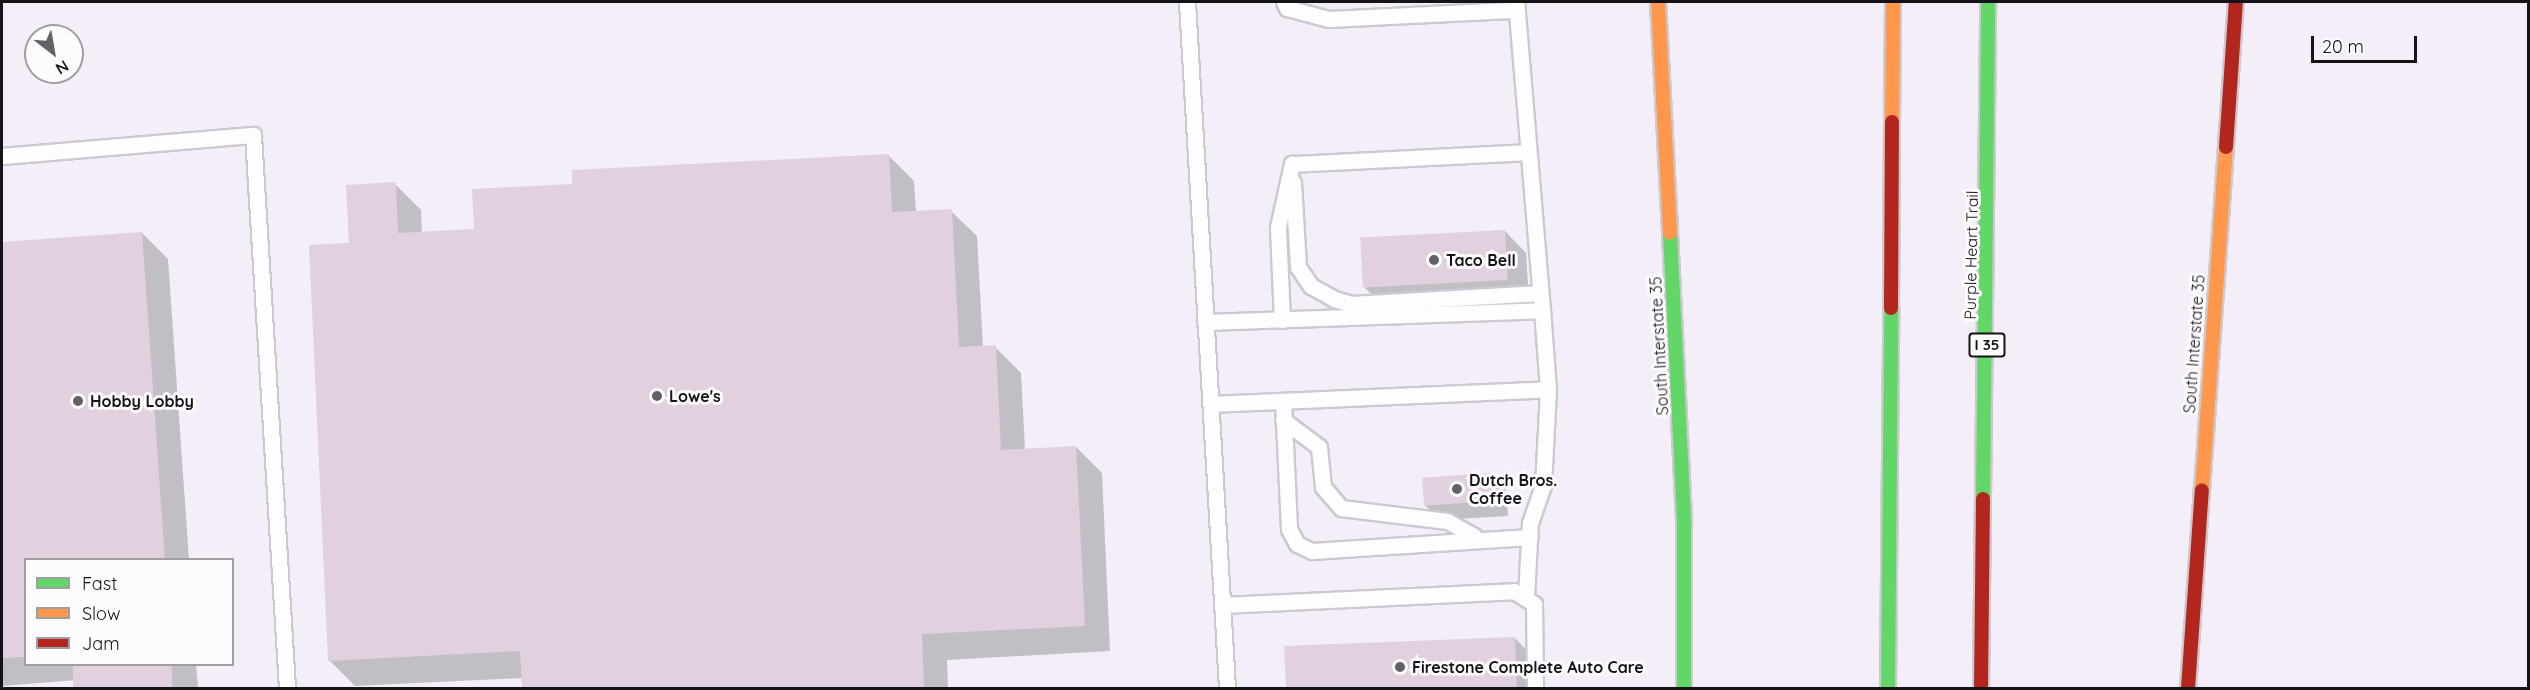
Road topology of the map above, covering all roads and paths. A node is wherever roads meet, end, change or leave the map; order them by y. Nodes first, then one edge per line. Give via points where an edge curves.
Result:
1 (1187, 2) edge
2 (1284, 2) edge
3 (1658, 2) edge
4 (1893, 2) edge
5 (1988, 2) edge
6 (2236, 2) edge
7 (1516, 6) edge
8 (1528, 152) junction
9 (2, 156) edge
10 (1292, 164) junction
11 (1541, 293) junction
12 (1542, 310) junction
13 (1282, 320) junction
14 (1205, 322) junction
15 (1548, 389) junction
16 (1283, 401) junction
17 (1211, 404) junction
18 (1283, 420) junction
19 (1474, 536) junction
20 (1530, 537) junction
21 (1526, 596) junction
22 (1222, 605) junction
23 (287, 688) edge
24 (1227, 688) edge
25 (1535, 688) edge
26 (1684, 688) edge
27 (1888, 688) edge
28 (1981, 688) edge
29 (2188, 688) edge

1 - 14 lane
2 - 7 lane via 1287,8 1329,19
3 - 26 main road, South Interstate 35 via 1684,524
4 - 27 main road
5 - 28 main road, Purple Heart Trail / I 35
6 - 29 main road, South Interstate 35
7 - 8 lane
8 - 10 lane
8 - 11 lane
9 - 23 lane via 253,135
10 - 11 lane via 1298,267 1311,286 1334,299 1351,304
10 - 13 lane via 1278,227
11 - 12 lane
12 - 13 lane
12 - 15 lane
13 - 14 lane
14 - 17 lane
15 - 16 lane
15 - 20 lane via 1543,486
16 - 17 lane
16 - 18 lane
17 - 22 lane
18 - 19 lane via 1309,435 1319,447 1323,487 1341,508 1447,521
18 - 19 lane via 1288,529 1297,544 1312,551
19 - 20 lane
20 - 21 lane
21 - 22 lane via 1490,591
21 - 25 lane via 1534,604
22 - 24 lane

